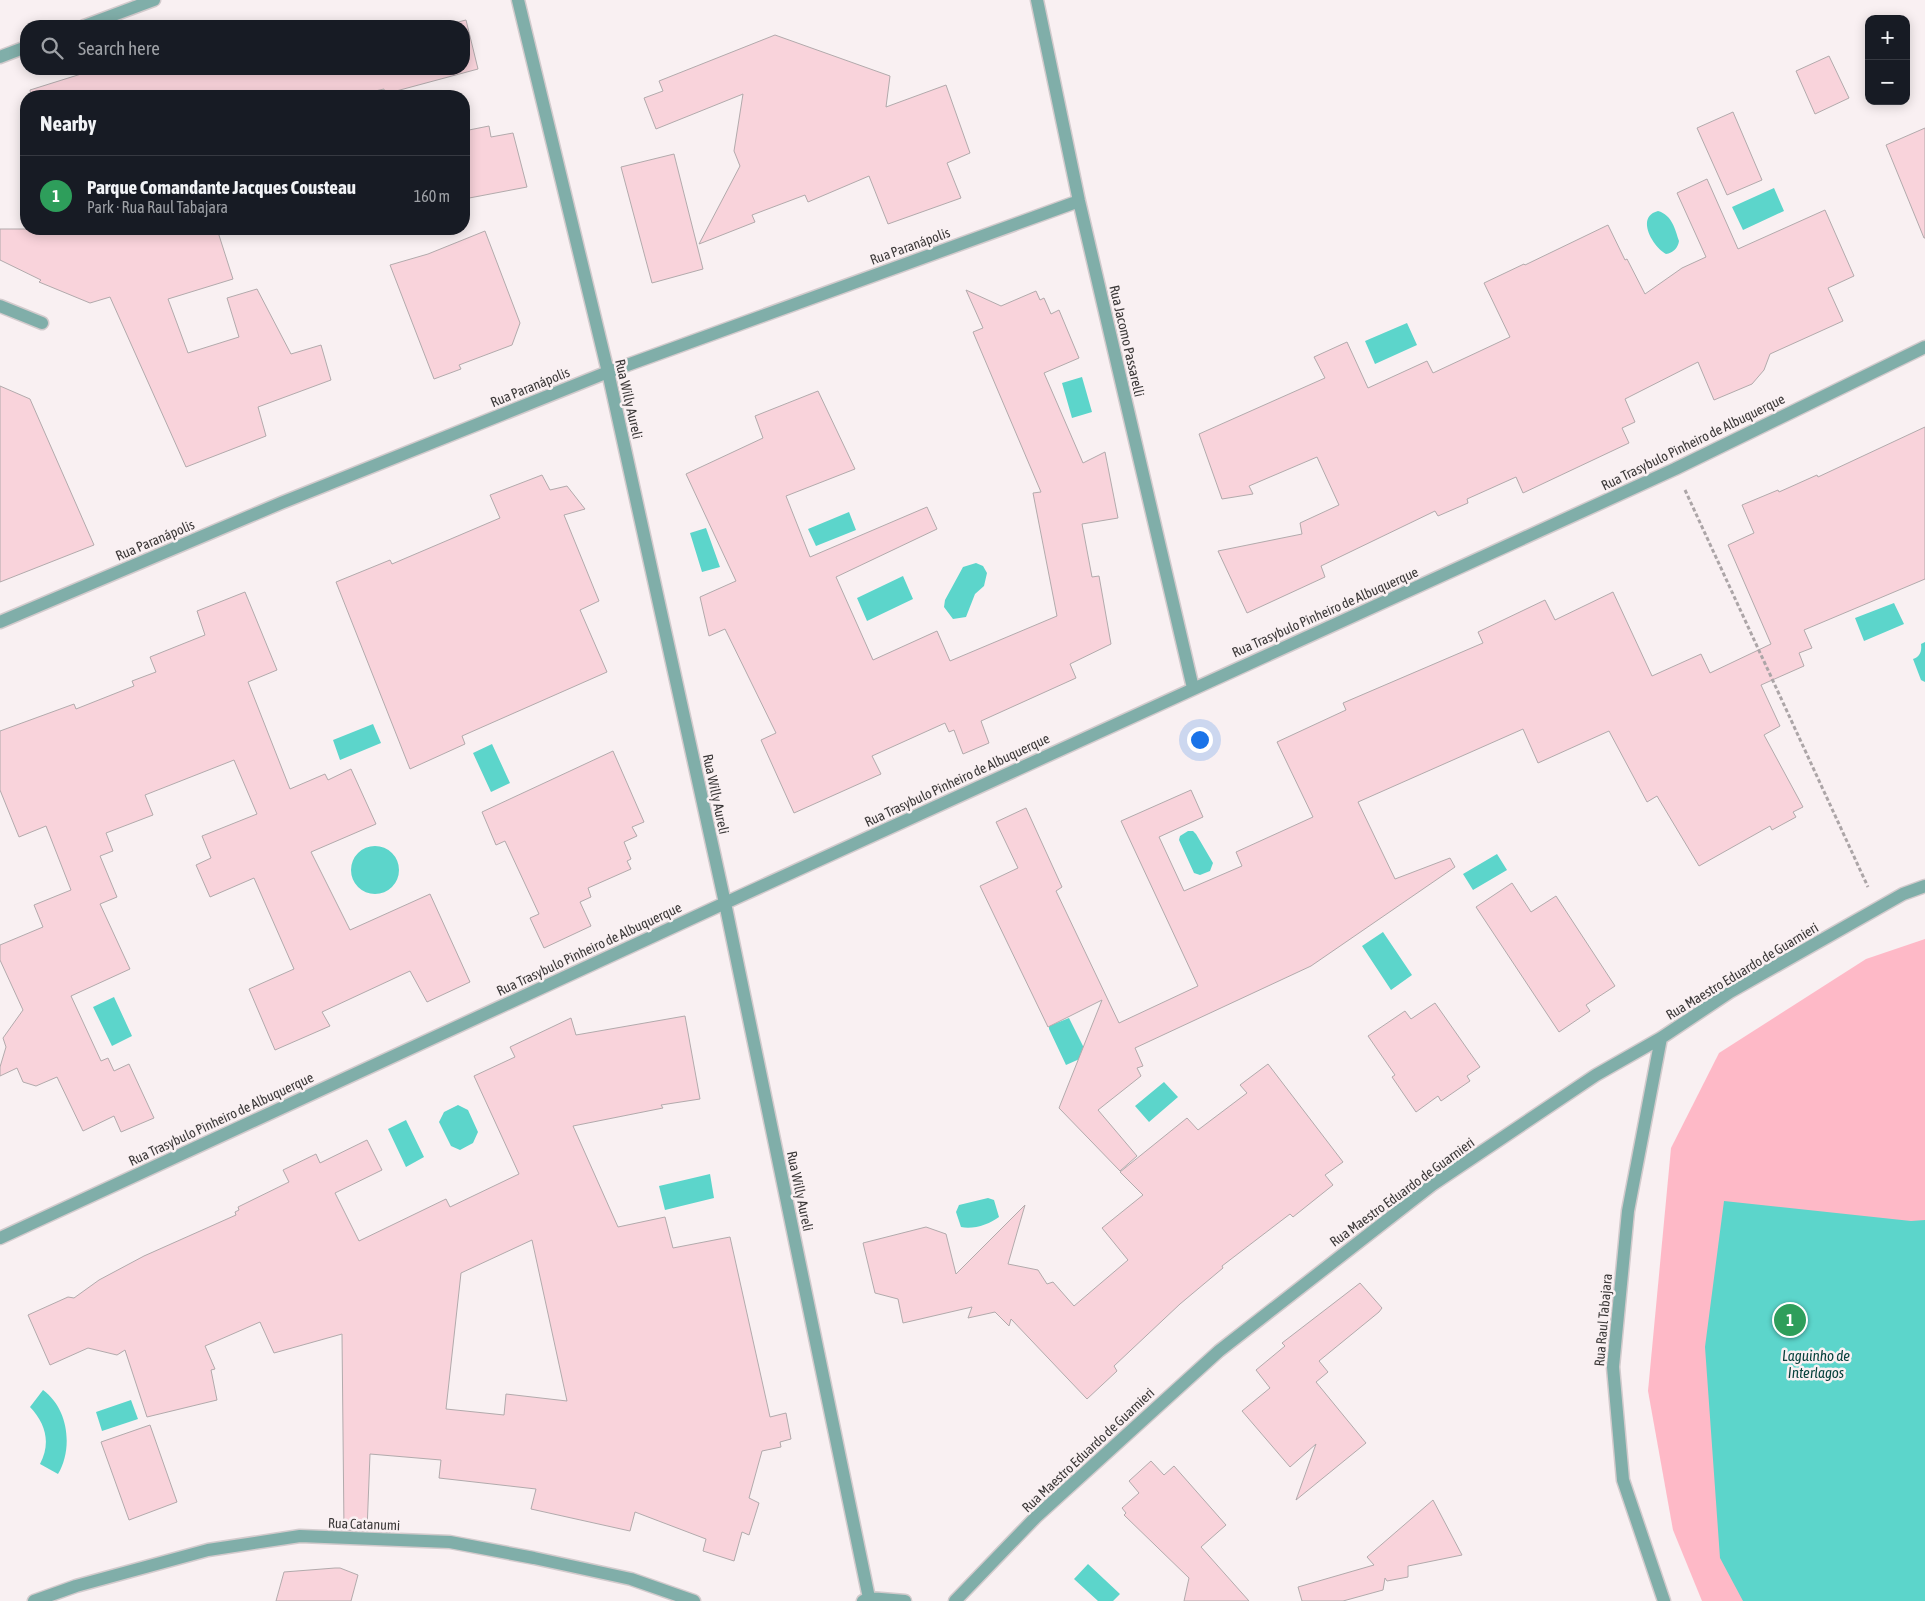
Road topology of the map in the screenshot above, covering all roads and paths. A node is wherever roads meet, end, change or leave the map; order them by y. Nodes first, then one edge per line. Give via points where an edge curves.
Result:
1 (154, 0) edge
2 (518, 0) edge
3 (1037, 0) edge
4 (100, 20) edge
5 (20, 50) edge
6 (0, 57) edge
7 (1079, 201) junction
8 (0, 306) edge
9 (42, 323) dead end
10 (1925, 347) edge
11 (608, 372) junction
12 (1675, 469) junction
13 (0, 622) edge
14 (1193, 688) junction
15 (1925, 886) edge
16 (725, 903) junction
17 (1878, 908) junction
18 (1661, 1038) junction
19 (0, 1238) edge
20 (866, 1600) edge
21 (34, 1601) edge
22 (694, 1601) edge
23 (905, 1601) edge
24 (955, 1601) edge
25 (1664, 1601) edge

1 - 4 street
2 - 11 street, Rua Willy Aureli
3 - 7 street, Rua Jacomo Passarelli
5 - 6 street
7 - 11 street, Rua Paranápolis
7 - 14 street, Rua Jacomo Passarelli
8 - 9 street
10 - 12 street, Rua Trasybulo Pinheiro de Albuquerque
11 - 13 street, Rua Paranápolis via 272,507
11 - 16 street, Rua Willy Aureli
12 - 14 street, Rua Trasybulo Pinheiro de Albuquerque
12 - 17 path
14 - 16 street, Rua Trasybulo Pinheiro de Albuquerque
15 - 17 street, Rua Maestro Eduardo de Guarnieri
16 - 19 street, Rua Trasybulo Pinheiro de Albuquerque
16 - 20 street, Rua Willy Aureli
17 - 18 street, Rua Maestro Eduardo de Guarnieri via 1730,992
18 - 24 street, Rua Maestro Eduardo de Guarnieri via 1596,1075 1432,1185 1219,1351 1036,1517
18 - 25 street, Rua Raul Tabajara via 1628,1211 1613,1367 1623,1480
20 - 23 street
21 - 22 street, Rua Catanumi via 76,1586 208,1550 300,1536 450,1542 631,1580

